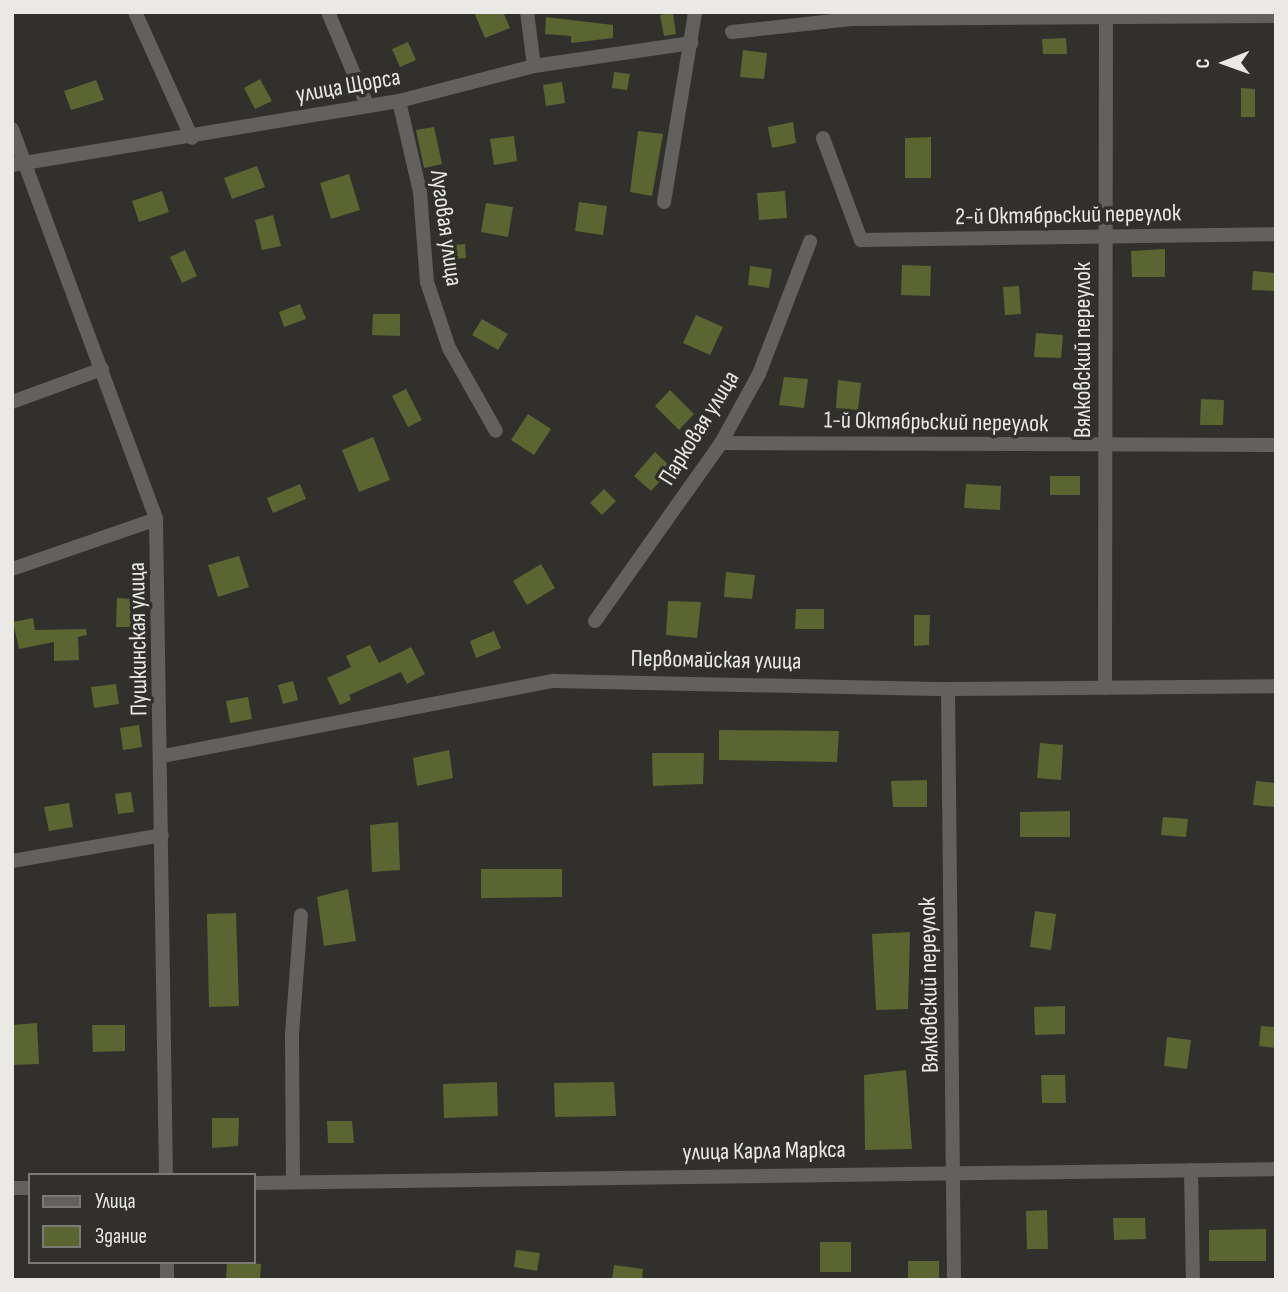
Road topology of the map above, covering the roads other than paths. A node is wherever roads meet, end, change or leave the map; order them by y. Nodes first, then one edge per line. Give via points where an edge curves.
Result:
1 (135, 12) edge
2 (328, 12) edge
3 (527, 12) edge
4 (695, 12) edge
5 (852, 15) edge
6 (1106, 15) edge
7 (1276, 16) edge
8 (732, 32) dead end
9 (691, 43) junction
10 (534, 65) junction
11 (400, 101) junction
12 (368, 105) junction
13 (12, 129) edge
14 (192, 138) junction
15 (823, 138) dead end
16 (19, 166) edge
17 (664, 202) dead end
18 (1276, 234) edge
19 (1105, 237) junction
20 (810, 242) dead end
21 (102, 369) junction
22 (12, 402) edge
23 (496, 431) dead end
24 (721, 443) junction
25 (1105, 446) junction
26 (1276, 446) edge
27 (156, 519) junction
28 (12, 569) edge
29 (596, 621) dead end
30 (1276, 686) edge
31 (1105, 688) junction
32 (948, 689) junction
33 (163, 756) junction
34 (162, 835) junction
35 (12, 861) edge
36 (300, 915) dead end
37 (1276, 1169) edge
38 (1191, 1170) junction
39 (954, 1171) junction
40 (166, 1173) edge
41 (256, 1182) edge
42 (293, 1182) junction
43 (954, 1280) edge
44 (1193, 1280) edge

1 - 14 street
2 - 12 street
3 - 10 street
4 - 9 street
5 - 6 street
5 - 8 street
6 - 7 street
6 - 19 street, Вялковский переулок
9 - 10 street, улица Щорса
9 - 17 street
10 - 11 street, улица Щорса
11 - 12 street, улица Щорса
11 - 23 street, Луговая улица via 420,191 427,282 449,348
12 - 14 street, улица Щорса
13 - 16 street, Пушкинская улица
14 - 16 street, улица Щорса
15 - 19 street, 2-й Октябрьский переулок via 861,240
16 - 21 street, Пушкинская улица
18 - 19 street, 2-й Октябрьский переулок
19 - 25 street, Вялковский переулок
20 - 24 street, Парковая улица via 759,374
21 - 22 street
21 - 27 street, Пушкинская улица
24 - 25 street, 1-й Октябрьский переулок
24 - 29 street, Парковая улица
25 - 26 street, 1-й Октябрьский переулок
25 - 31 street, Вялковский переулок
27 - 28 street
27 - 33 street, Пушкинская улица
30 - 31 street, Первомайская улица
31 - 32 street, Первомайская улица
32 - 33 street, Первомайская улица via 554,681
32 - 39 street, Вялковский переулок
33 - 34 street, Пушкинская улица
34 - 35 street
34 - 40 street, Пушкинская улица
36 - 42 street via 292,1034
37 - 38 street, улица Карла Маркса
38 - 39 street, улица Карла Маркса
38 - 44 street
39 - 42 street, улица Карла Маркса
39 - 43 street, Вялковский переулок
41 - 42 street, улица Карла Маркса

